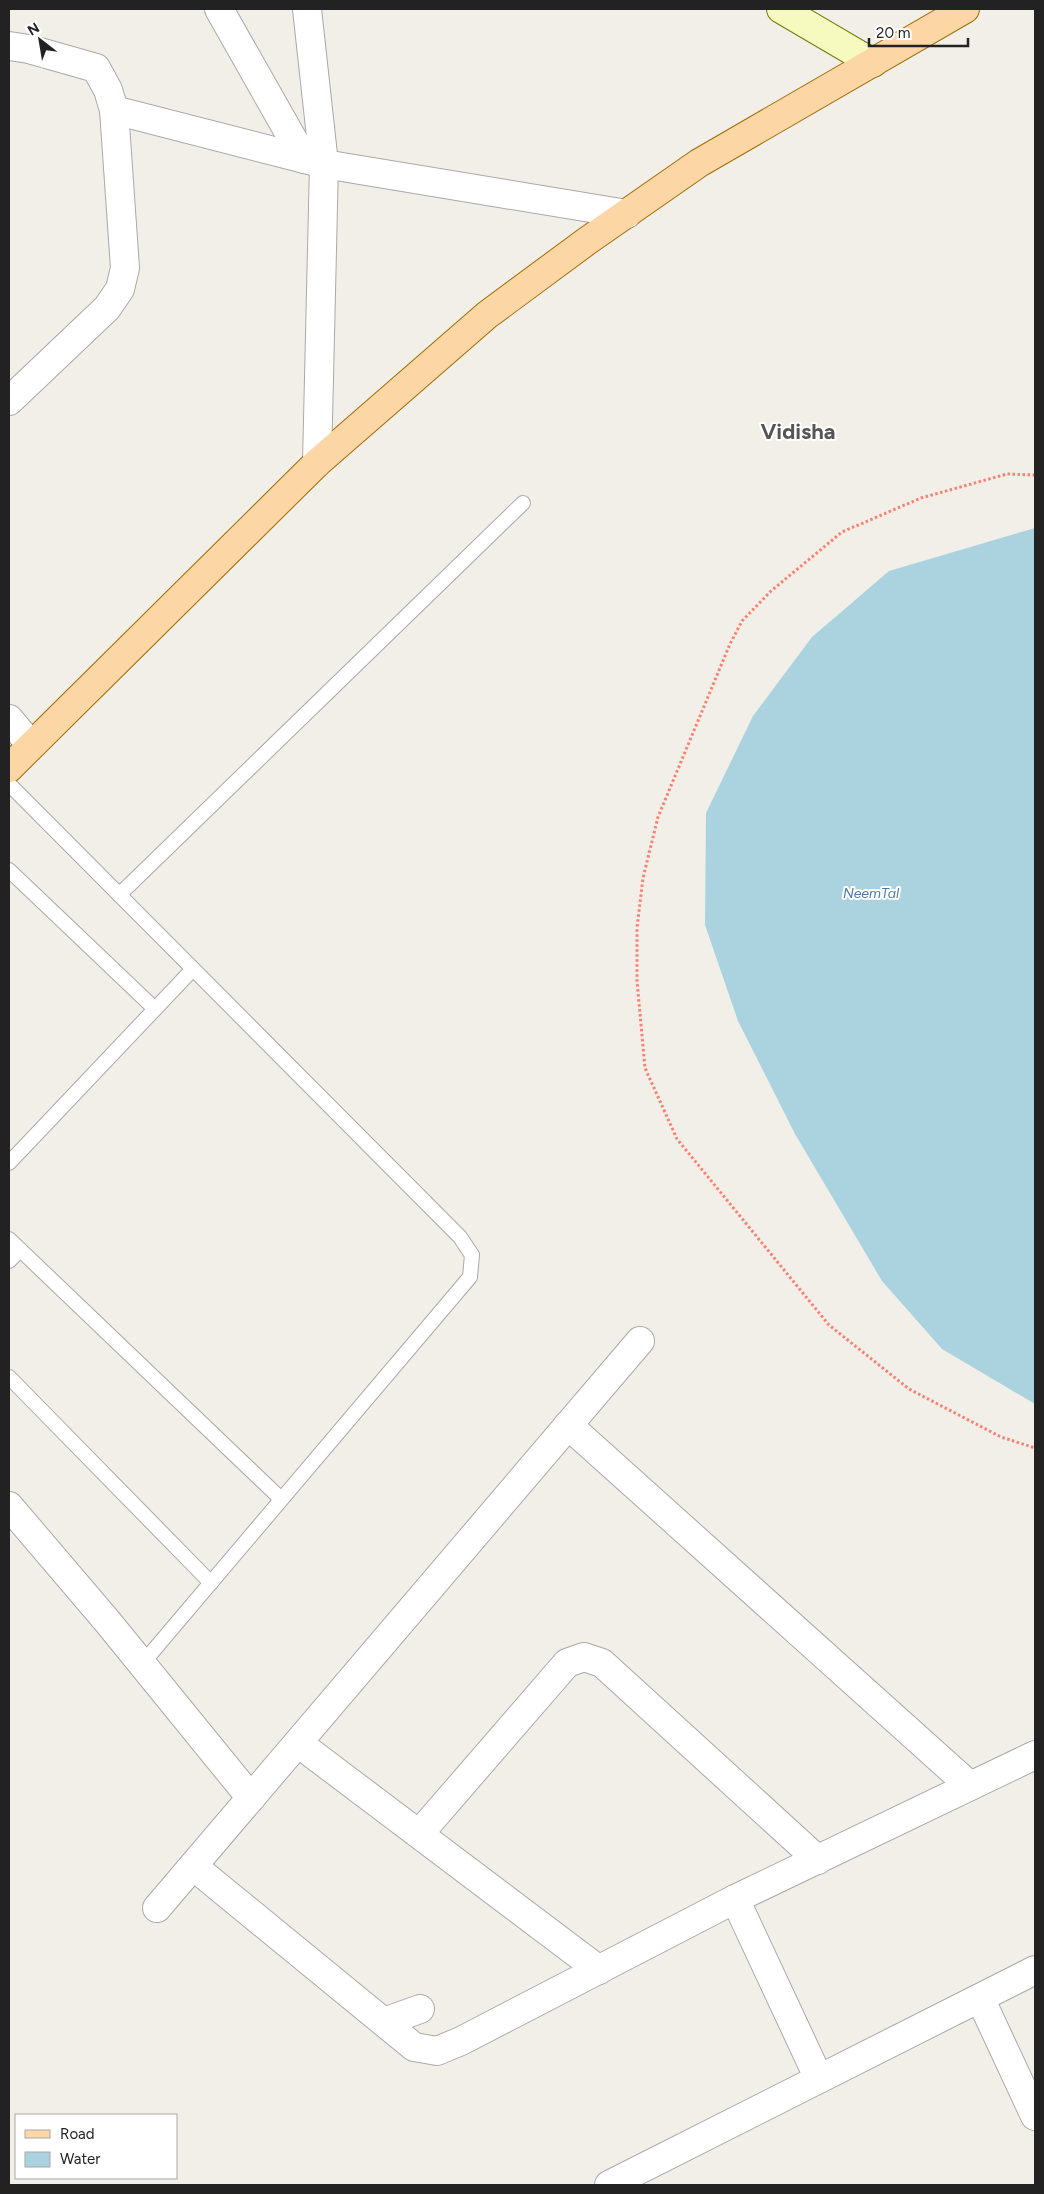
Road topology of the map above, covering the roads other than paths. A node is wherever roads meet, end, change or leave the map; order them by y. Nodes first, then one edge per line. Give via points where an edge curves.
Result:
1 (219, 9) edge
2 (308, 9) edge
3 (781, 9) edge
4 (965, 9) edge
5 (9, 46) edge
6 (873, 63) junction
7 (114, 110) junction
8 (314, 161) junction
9 (627, 214) junction
10 (9, 401) edge
11 (317, 463) junction
12 (523, 503) dead end
13 (9, 720) edge
14 (31, 745) junction
15 (9, 768) edge
16 (9, 784) edge
17 (9, 870) edge
18 (119, 895) junction
19 (193, 969) junction
20 (155, 1009) junction
21 (9, 1163) edge
22 (9, 1239) edge
23 (20, 1250) junction
24 (9, 1261) edge
25 (640, 1341) dead end
26 (9, 1377) edge
27 (568, 1425) junction
28 (282, 1499) junction
29 (9, 1506) edge
30 (210, 1583) junction
31 (142, 1664) junction
32 (298, 1743) junction
33 (1035, 1755) edge
34 (970, 1786) junction
35 (250, 1798) junction
36 (419, 1834) junction
37 (818, 1860) junction
38 (193, 1866) junction
39 (735, 1899) junction
40 (157, 1908) dead end
41 (598, 1970) junction
42 (1035, 1970) edge
43 (980, 1998) junction
44 (420, 2009) dead end
45 (384, 2022) junction
46 (819, 2079) junction
47 (1035, 2116) edge
48 (609, 2185) edge

1 - 8 street
2 - 8 street
3 - 6 street
4 - 6 main road
5 - 7 street via 96,68
6 - 9 main road via 699,163
7 - 8 street
7 - 10 street via 125,268 120,289 107,308
8 - 9 street
8 - 11 street via 323,285
9 - 11 main road via 487,315
11 - 14 main road
12 - 18 lane
13 - 14 street
14 - 15 main road
16 - 18 lane
17 - 20 lane
18 - 19 lane
19 - 20 lane
19 - 28 lane via 460,1237 472,1255 470,1277
20 - 21 lane
22 - 23 lane
23 - 24 lane
23 - 28 lane
25 - 27 street
26 - 30 lane
27 - 32 street
27 - 34 street
28 - 30 lane
29 - 31 street
30 - 31 lane
31 - 35 street
32 - 35 street
32 - 36 street
33 - 34 street
34 - 37 street
35 - 38 street
36 - 37 street via 566,1663 584,1657 602,1662
36 - 41 street
37 - 39 street
38 - 40 street
38 - 45 street
39 - 41 street
39 - 46 street
41 - 45 street via 437,2051 414,2047
42 - 43 street
43 - 46 street
43 - 47 street
44 - 45 street
46 - 48 street

